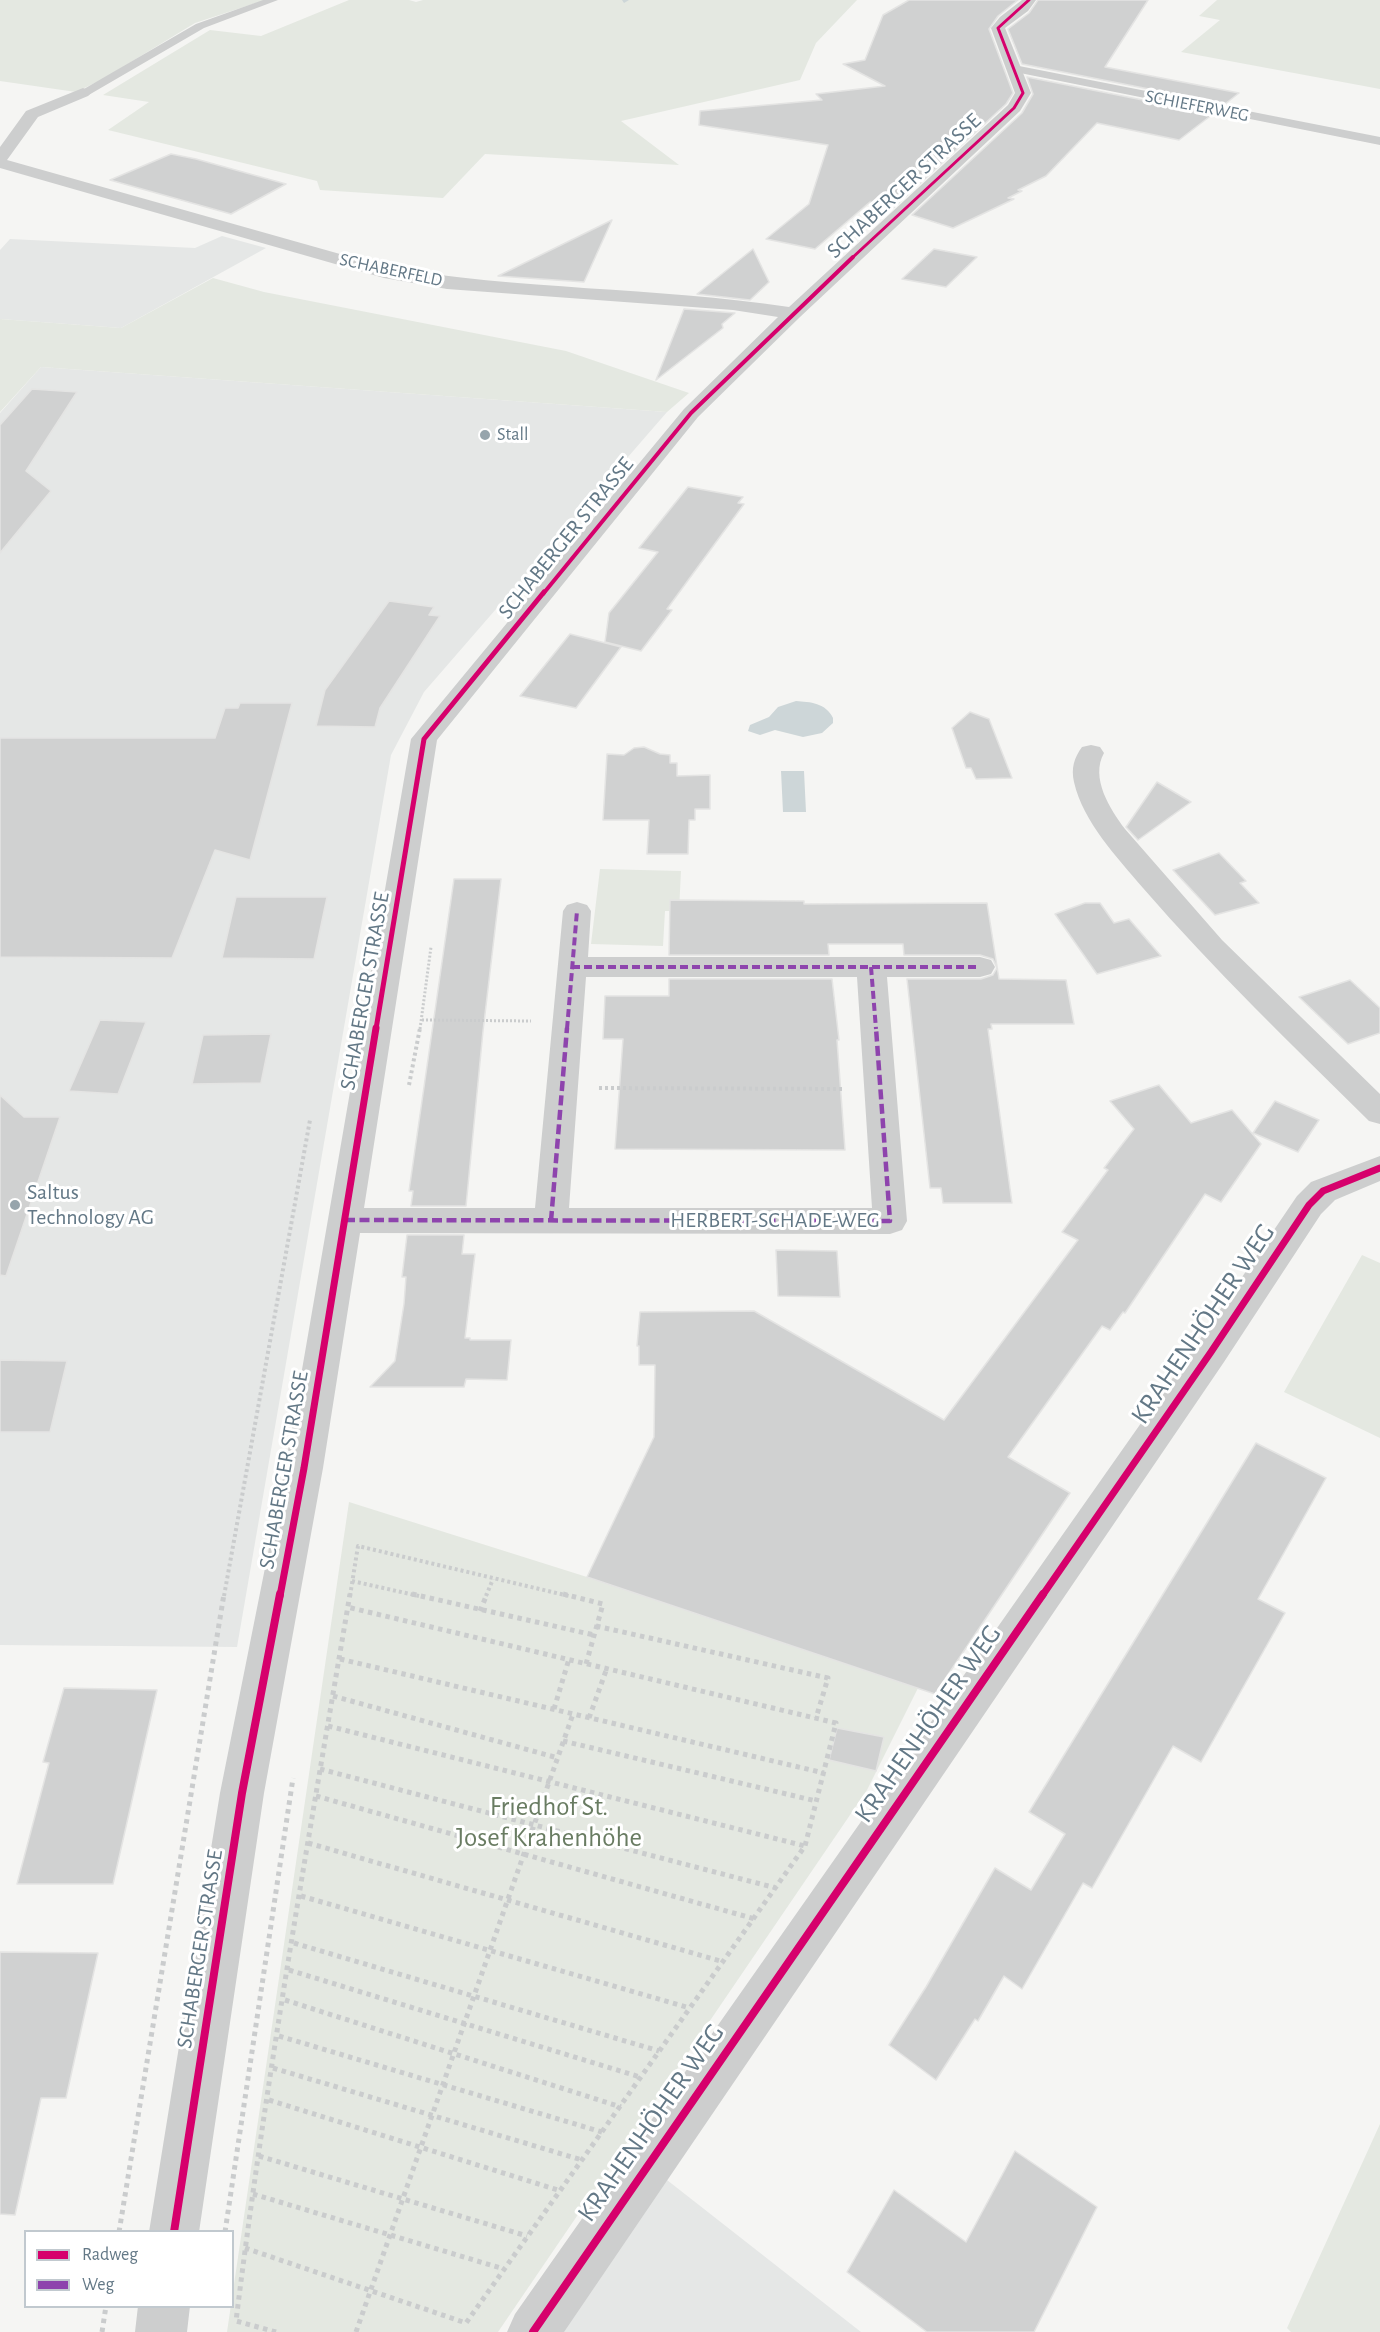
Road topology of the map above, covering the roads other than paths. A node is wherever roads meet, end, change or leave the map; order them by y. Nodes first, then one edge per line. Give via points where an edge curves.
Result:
1 (273, 0) edge
2 (1029, 0) edge
3 (1014, 69) junction
4 (83, 93) joint
5 (1380, 141) edge
6 (0, 158) edge
7 (0, 163) edge
8 (793, 313) junction
9 (1091, 753) dead end
10 (577, 911) dead end
11 (572, 967) junction
12 (871, 967) junction
13 (980, 967) dead end
14 (1380, 1113) edge
15 (1380, 1167) edge
16 (345, 1220) junction
17 (551, 1221) junction
18 (174, 2230) edge
19 (164, 2308) edge
20 (161, 2332) edge
21 (533, 2332) edge

1 - 4 lane via 200,26
2 - 3 street, SCHABERGER STRASSE via 998,28
3 - 5 lane, SCHIEFERWEG
3 - 8 street, SCHABERGER STRASSE via 1023,93 1014,108
4 - 6 street via 32,114
7 - 8 street, SCHABERFELD via 412,278 733,304
8 - 16 street, SCHABERGER STRASSE via 691,413 424,739
9 - 14 street via 1085,768 1094,801 1123,845 1212,948
10 - 11 street
11 - 12 street
11 - 17 street
12 - 13 street
12 - 17 street, HERBERT-SCHADE-WEG via 890,1221
15 - 21 street, KRAHENHÖHER WEG via 1323,1191 1309,1205
16 - 17 street, HERBERT-SCHADE-WEG
16 - 18 street, SCHABERGER STRASSE via 304,1467 242,1793
19 - 20 street

